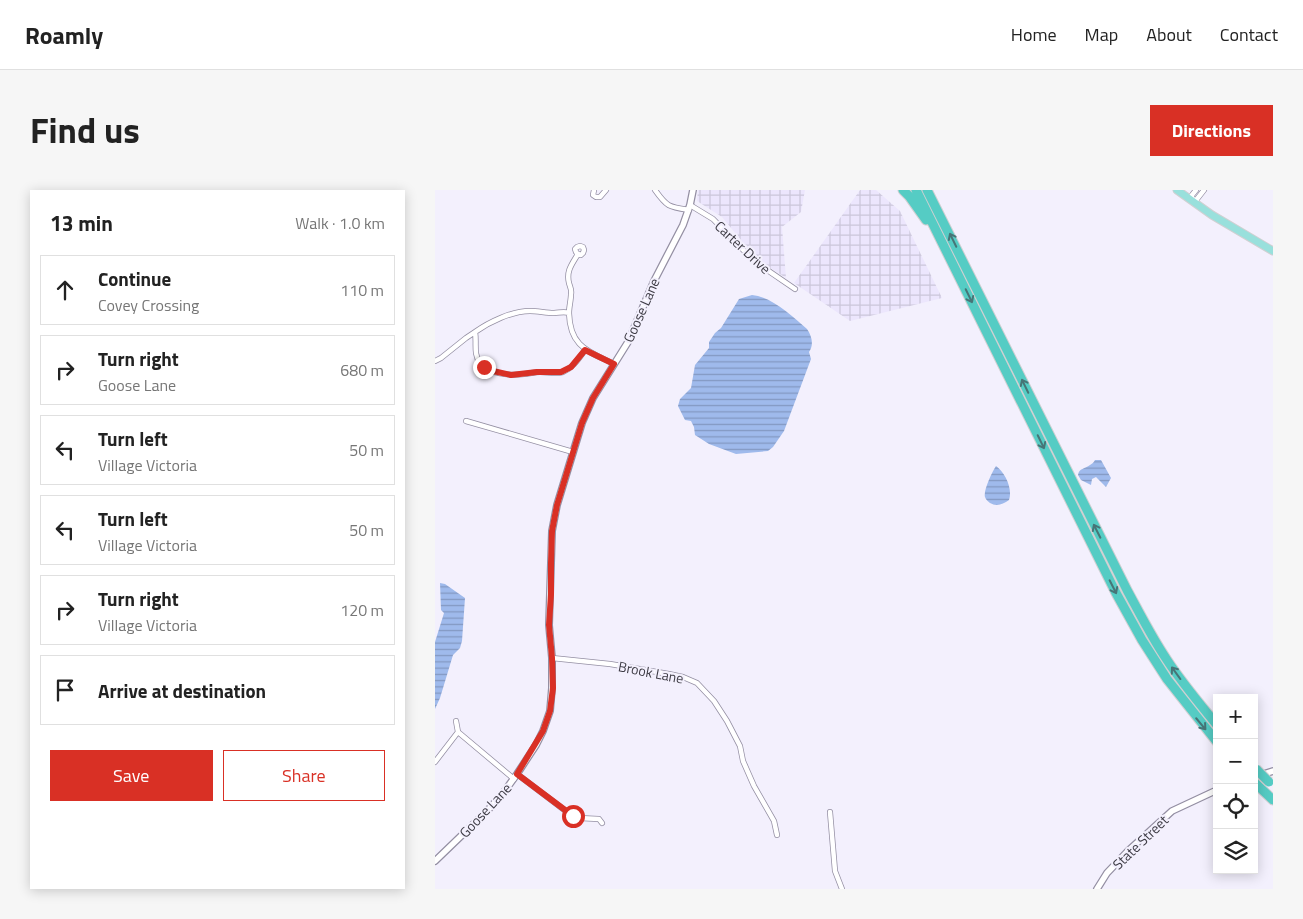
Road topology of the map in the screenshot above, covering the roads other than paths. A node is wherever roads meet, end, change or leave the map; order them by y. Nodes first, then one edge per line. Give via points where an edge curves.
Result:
1 (594, 190) edge
2 (606, 190) edge
3 (655, 190) edge
4 (693, 190) edge
5 (903, 190) edge
6 (916, 190) edge
7 (927, 190) edge
8 (1177, 190) edge
9 (1196, 190) edge
10 (1203, 190) edge
11 (1192, 201) junction
12 (690, 207) junction
13 (1273, 251) edge
14 (578, 254) dead end
15 (957, 271) junction
16 (795, 289) dead end
17 (569, 313) junction
18 (475, 332) junction
19 (585, 350) junction
20 (435, 361) edge
21 (614, 364) junction
22 (466, 421) dead end
23 (573, 452) junction
24 (552, 658) junction
25 (455, 721) dead end
26 (1213, 721) edge
27 (458, 732) junction
28 (1215, 739) edge
29 (435, 762) edge
30 (1273, 771) edge
31 (1258, 775) edge
32 (516, 776) junction
33 (1258, 778) edge
34 (1258, 780) edge
35 (1271, 784) edge
36 (1213, 792) edge
37 (1273, 800) edge
38 (830, 812) dead end
39 (602, 823) dead end
40 (777, 835) dead end
41 (435, 861) edge
42 (842, 889) edge
43 (1097, 889) edge

1 - 2 street via 596,197
3 - 12 street, Carter Drive via 670,207
4 - 12 street, Goose Lane
5 - 15 highway via 925,218
6 - 15 highway
26 -> 7 highway via 1168,661 1142,619
8 - 11 main road
9 - 11 street
10 - 11 street
11 - 13 main road
12 - 16 street, Carter Drive via 713,219 754,261
12 - 21 street, Goose Lane via 628,342
14 - 17 street via 568,271 572,291
15 -> 28 highway via 1120,601 1167,680
17 - 18 street via 529,311 496,320
17 - 19 street via 575,340
18 - 19 street via 477,358 484,367 511,375 561,372 571,367
18 - 20 street
19 - 21 street
21 - 23 street, Goose Lane via 593,398
22 - 23 street
23 - 24 street, Goose Lane via 552,531 549,625
24 - 32 street, Goose Lane via 550,711 543,731
24 - 40 street, Brook Lane via 654,671 697,683 715,701 727,720 754,786 774,821
25 - 27 street
27 - 29 street
27 - 32 street
30 - 31 street
32 - 39 street via 571,815 599,819
32 - 41 street, Goose Lane via 489,810
33 - 35 highway, bridge
34 - 37 highway
36 - 43 street, State Street via 1172,811 1128,851
38 - 42 street via 835,871

